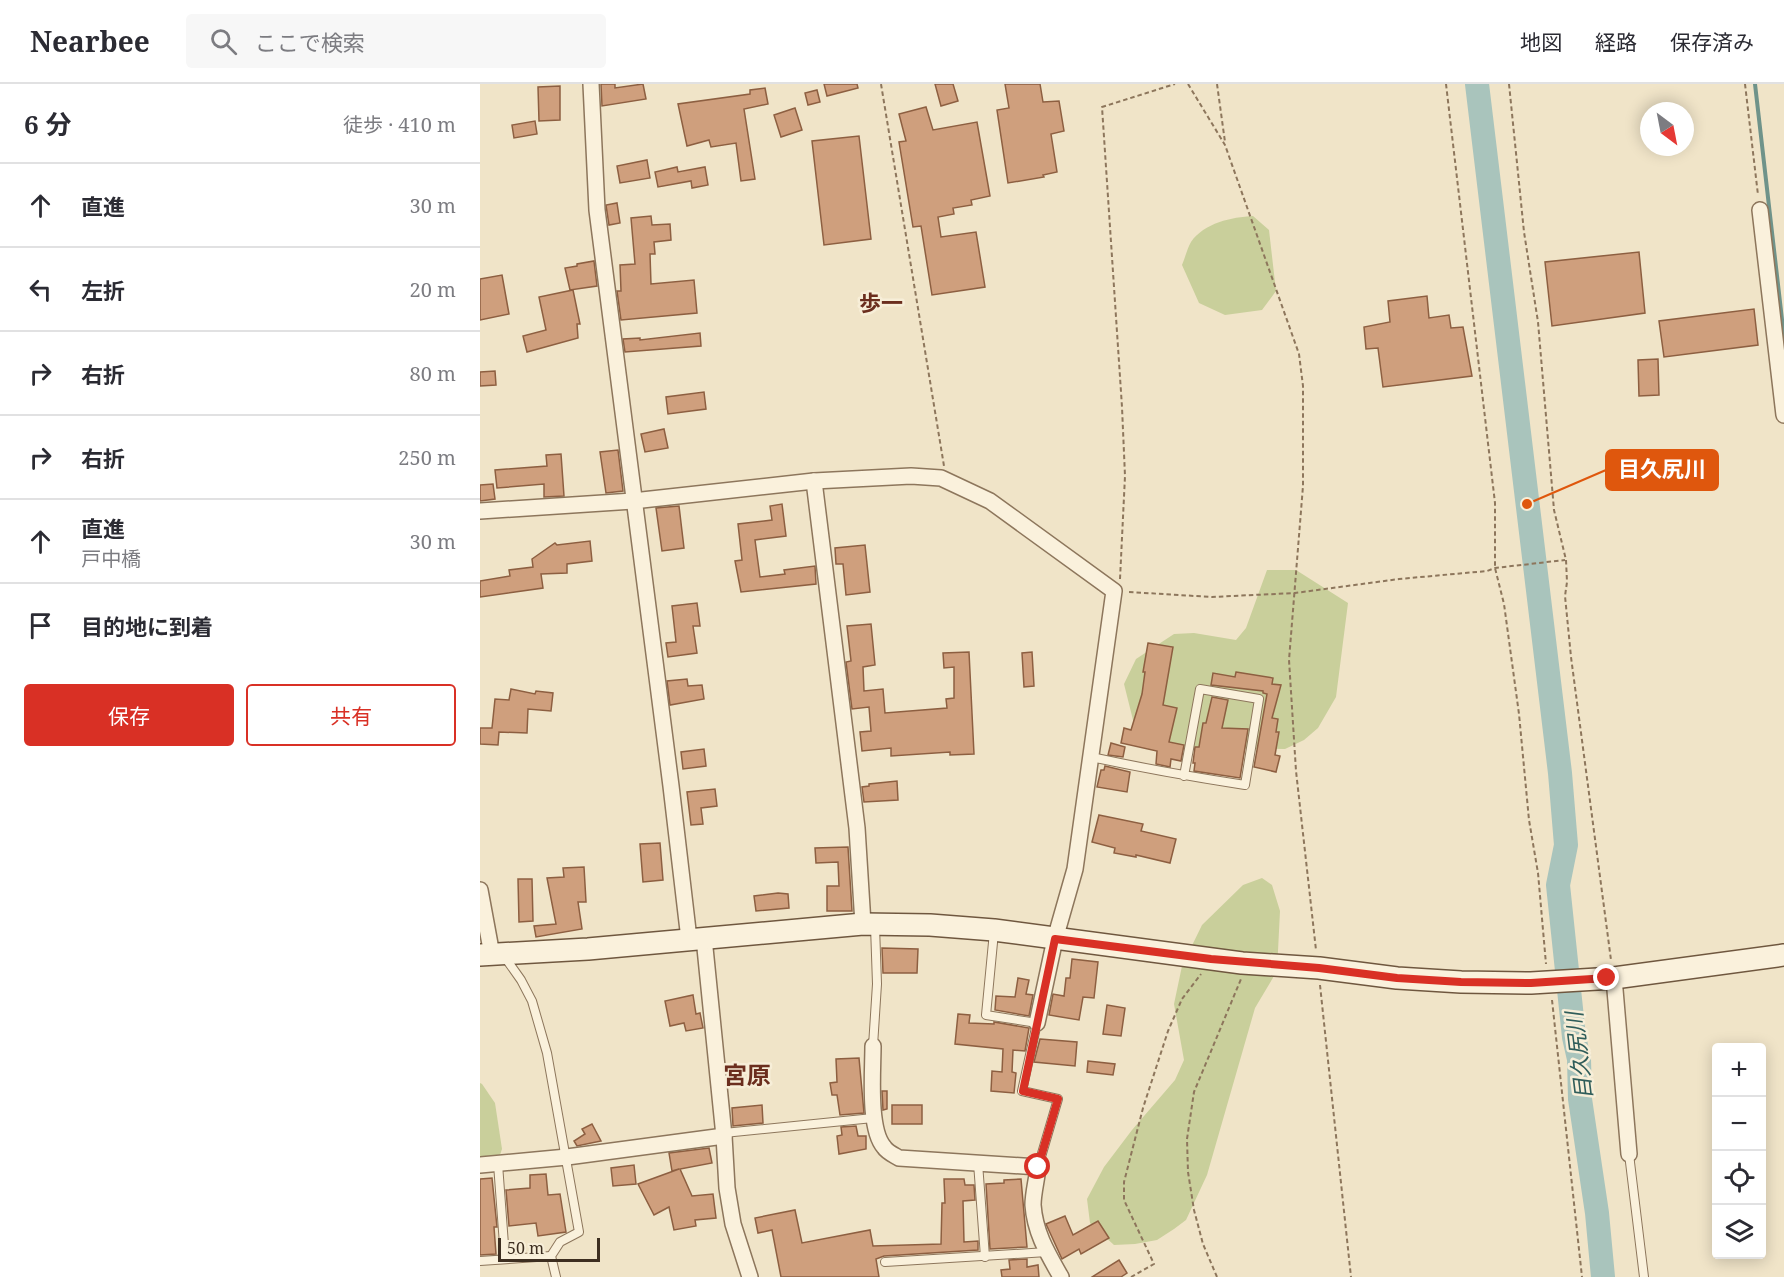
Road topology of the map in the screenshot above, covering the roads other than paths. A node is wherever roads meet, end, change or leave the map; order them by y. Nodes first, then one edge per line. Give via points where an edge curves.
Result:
1 (591, 84) edge
2 (1760, 210) road end
3 (1784, 415) edge
4 (814, 481) junction
5 (633, 501) junction
6 (480, 511) edge
7 (1091, 757) junction
8 (1184, 776) junction
9 (480, 890) edge
10 (869, 925) junction
11 (994, 930) junction
12 (696, 939) junction
13 (1055, 939) junction
14 (492, 955) edge
15 (1784, 955) edge
16 (1610, 978) junction
17 (1037, 1023) junction
18 (873, 1046) joint
19 (873, 1118) junction
20 (724, 1135) junction
21 (1629, 1154) joint
22 (567, 1157) junction
23 (978, 1163) junction
24 (498, 1164) junction
25 (480, 1166) edge
26 (1038, 1167) junction
27 (1047, 1252) junction
28 (551, 1256) junction
29 (985, 1257) junction
30 (506, 1258) junction
31 (480, 1260) edge
32 (885, 1262) dead end
33 (556, 1277) edge
34 (750, 1277) edge
35 (1061, 1277) edge
36 (1644, 1277) edge

1 - 5 street via 597,210
2 - 3 street
4 - 5 street
4 - 7 street via 940,478 990,501 1117,591
4 - 10 street
5 - 6 street
5 - 12 street
7 - 8 lane
7 - 13 street via 1075,869
8 - 8 lane via 1245,785 1259,699 1200,688
9 - 14 street
10 - 11 street
10 - 12 street
10 - 18 lane via 877,984
11 - 13 street
11 - 17 lane via 986,1015
12 - 14 street
12 - 20 street
13 - 16 street via 1397,978 1461,982
13 - 17 street
14 - 22 lane via 521,980 532,1001 548,1053
15 - 16 street
16 - 21 street
17 - 26 lane via 1023,1091 1058,1099
18 - 19 street
19 - 20 lane
19 - 23 street via 884,1149 899,1158
20 - 22 street
20 - 34 street via 733,1224
21 - 36 lane
22 - 24 street
22 - 28 lane via 579,1232 560,1242
23 - 26 street
23 - 29 lane
24 - 25 street
24 - 30 lane
26 - 27 street via 1033,1204
27 - 29 lane
27 - 35 street
28 - 30 lane
28 - 33 lane
29 - 32 lane
30 - 31 lane

